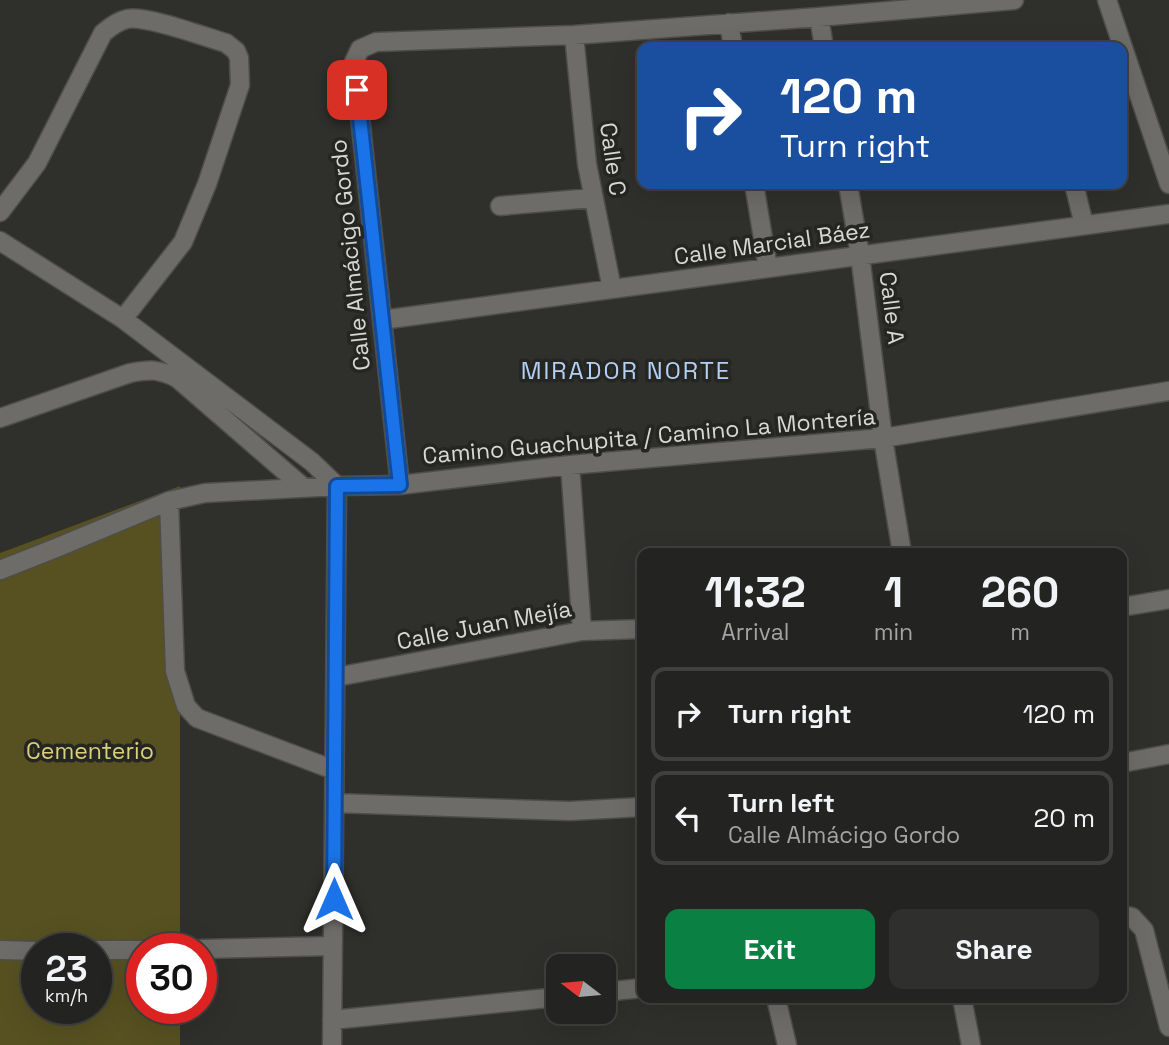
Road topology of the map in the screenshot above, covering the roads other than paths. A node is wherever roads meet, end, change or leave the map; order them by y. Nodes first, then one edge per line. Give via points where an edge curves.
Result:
1 (1014, 0) edge
2 (1107, 0) edge
3 (819, 17) junction
4 (729, 23) junction
5 (573, 34) junction
6 (732, 42) edge
7 (823, 42) edge
8 (1121, 42) edge
9 (1127, 59) edge
10 (1169, 184) edge
11 (755, 189) edge
12 (849, 189) edge
13 (1075, 189) edge
14 (592, 198) junction
15 (500, 206) dead end
16 (0, 212) edge
17 (1169, 214) edge
18 (1084, 225) junction
19 (0, 241) edge
20 (860, 255) junction
21 (768, 268) junction
22 (612, 289) junction
23 (122, 319) junction
24 (382, 320) junction
25 (1169, 391) edge
26 (0, 418) edge
27 (883, 438) junction
28 (570, 465) junction
29 (400, 485) junction
30 (337, 486) junction
31 (303, 487) junction
32 (169, 500) junction
33 (901, 548) edge
34 (0, 570) edge
35 (1169, 599) edge
36 (1127, 606) edge
37 (637, 629) edge
38 (582, 631) junction
39 (336, 677) junction
40 (1169, 754) edge
41 (1127, 762) edge
42 (334, 769) junction
43 (334, 803) junction
44 (637, 807) edge
45 (1127, 916) edge
46 (333, 946) junction
47 (217, 948) edge
48 (0, 950) edge
49 (21, 951) edge
50 (637, 989) edge
51 (616, 991) edge
52 (546, 998) edge
53 (777, 1003) edge
54 (963, 1003) edge
55 (332, 1020) junction
56 (1169, 1027) edge
57 (332, 1045) edge
58 (787, 1045) edge
59 (971, 1045) edge

1 - 3 street, Calle Almácigo Gordo
2 - 8 street
3 - 4 street, Calle Almácigo Gordo
3 - 7 street
4 - 5 street, Calle Almácigo Gordo
4 - 6 street
5 - 14 street, Calle C
5 - 24 street, Calle Almácigo Gordo via 376,42 360,49 354,62
9 - 10 street
11 - 21 street
12 - 20 street, Calle A
13 - 18 street
14 - 15 street
14 - 22 street, Calle C
16 - 23 street via 37,163 103,33 114,24 142,19 226,43 236,51 240,85 183,242
17 - 18 street, Calle Marcial Báez
18 - 20 street, Calle Marcial Báez
19 - 23 street
20 - 21 street, Calle Marcial Báez
20 - 27 street, Calle A
21 - 22 street, Calle Marcial Báez
22 - 24 street, Calle Marcial Báez
23 - 30 street
24 - 29 street, Calle Almácigo Gordo
25 - 27 street, Camino Guachupita / Camino La Montería
26 - 31 street via 130,373 164,372 177,378
27 - 28 street, Camino Guachupita / Camino La Montería
27 - 33 street, Calle A
28 - 29 street, Camino Guachupita / Camino La Montería
28 - 38 street
29 - 30 street, Camino Guachupita / Camino La Montería
30 - 31 street, Camino Guachupita / Camino La Montería
30 - 39 street
31 - 32 street, Camino Guachupita / Camino La Montería via 205,492
32 - 34 street, Camino Guachupita / Camino La Montería
32 - 42 street via 175,671 186,706 197,718
35 - 36 street
37 - 38 street, Calle Juan Mejía
38 - 39 street, Calle Juan Mejía
39 - 42 street
40 - 41 street
42 - 43 street
43 - 44 street via 570,811
43 - 46 street
45 - 56 street via 1144,930
46 - 47 street
46 - 55 street
48 - 49 street
50 - 51 street
52 - 55 street
53 - 58 street
54 - 59 street
55 - 57 street

